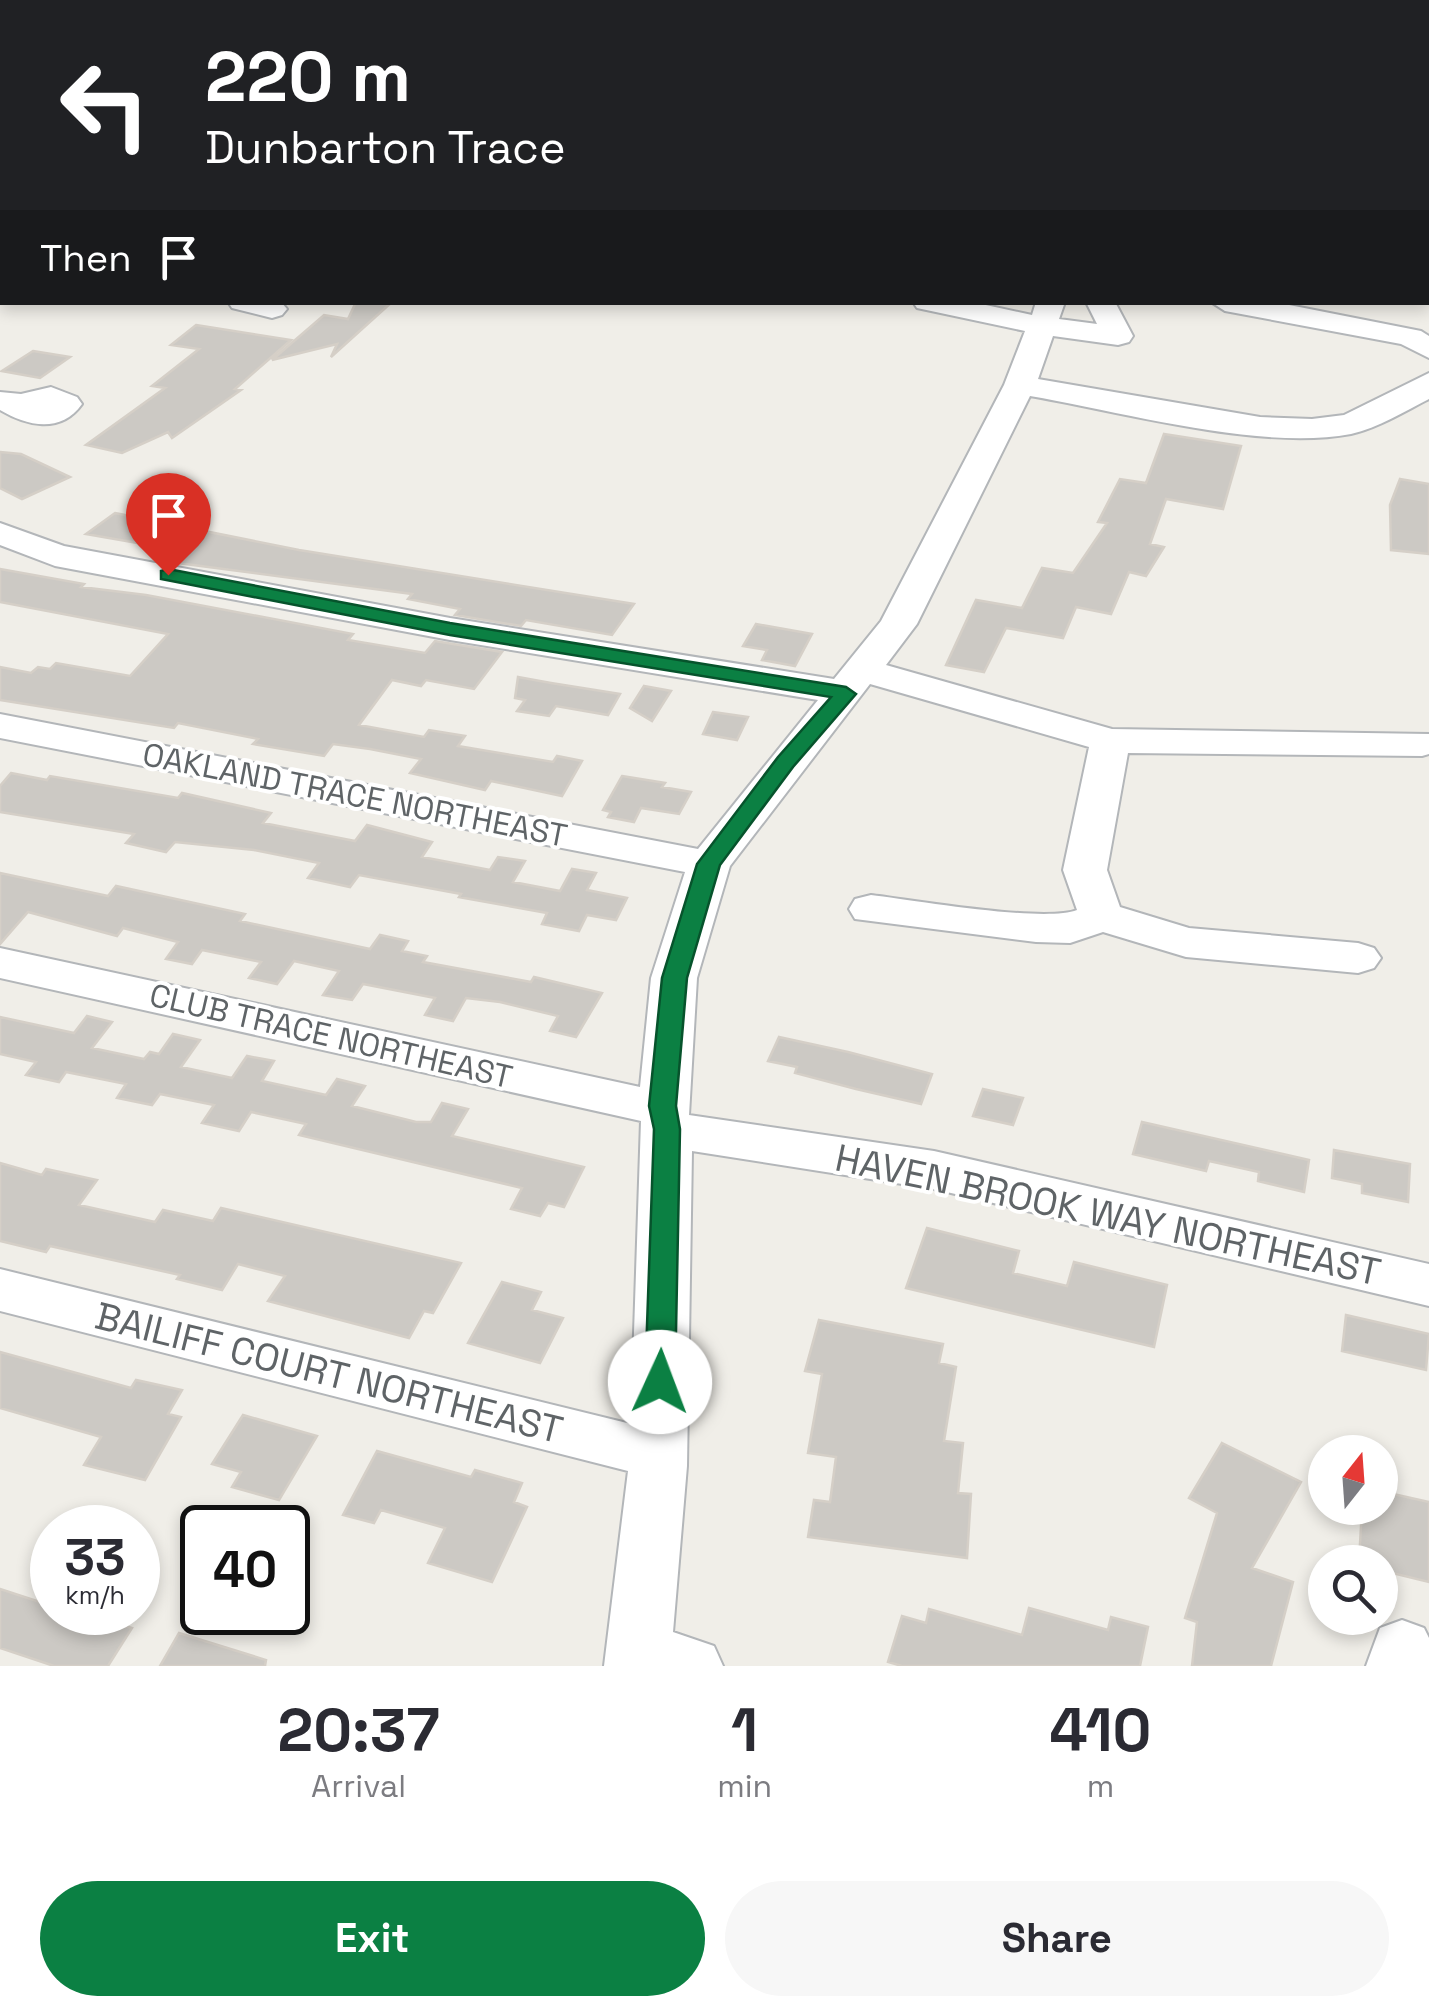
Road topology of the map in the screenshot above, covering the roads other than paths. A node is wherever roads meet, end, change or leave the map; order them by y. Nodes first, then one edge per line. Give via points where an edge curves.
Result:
1 (255, 305) edge
2 (957, 305) edge
3 (1102, 305) edge
4 (1241, 305) edge
5 (1346, 305) edge
6 (272, 309) dead end
7 (1047, 314) edge
8 (1429, 321) edge
9 (1429, 349) edge
10 (1429, 382) edge
11 (1020, 386) junction
12 (0, 533) edge
13 (854, 682) junction
14 (0, 726) edge
15 (1110, 742) junction
16 (1422, 744) dead end
17 (709, 864) junction
18 (871, 908) dead end
19 (1101, 916) junction
20 (1358, 958) dead end
21 (0, 963) edge
22 (665, 1118) junction
23 (1429, 1285) edge
24 (0, 1290) edge
25 (658, 1455) junction
26 (655, 1661) edge

1 - 6 street
2 - 7 street
3 - 7 street via 1118,336
4 - 9 street via 1410,337
5 - 8 street
7 - 11 street
10 - 11 street via 1351,424 1312,429 1260,427
11 - 13 street via 898,624
12 - 13 street via 55,555 450,629
13 - 15 street
13 - 17 street
14 - 17 street, OAKLAND TRACE NORTHEAST
15 - 16 street
15 - 19 street via 1085,870
17 - 22 street via 674,978
18 - 19 street via 1036,928 1070,928
19 - 20 street via 1186,942
21 - 22 street, CLUB TRACE NORTHEAST via 632,1103
22 - 23 street, HAVEN BROOK WAY NORTHEAST via 934,1170
22 - 25 street
24 - 25 street, BAILIFF COURT NORTHEAST
25 - 26 street via 647,1598

